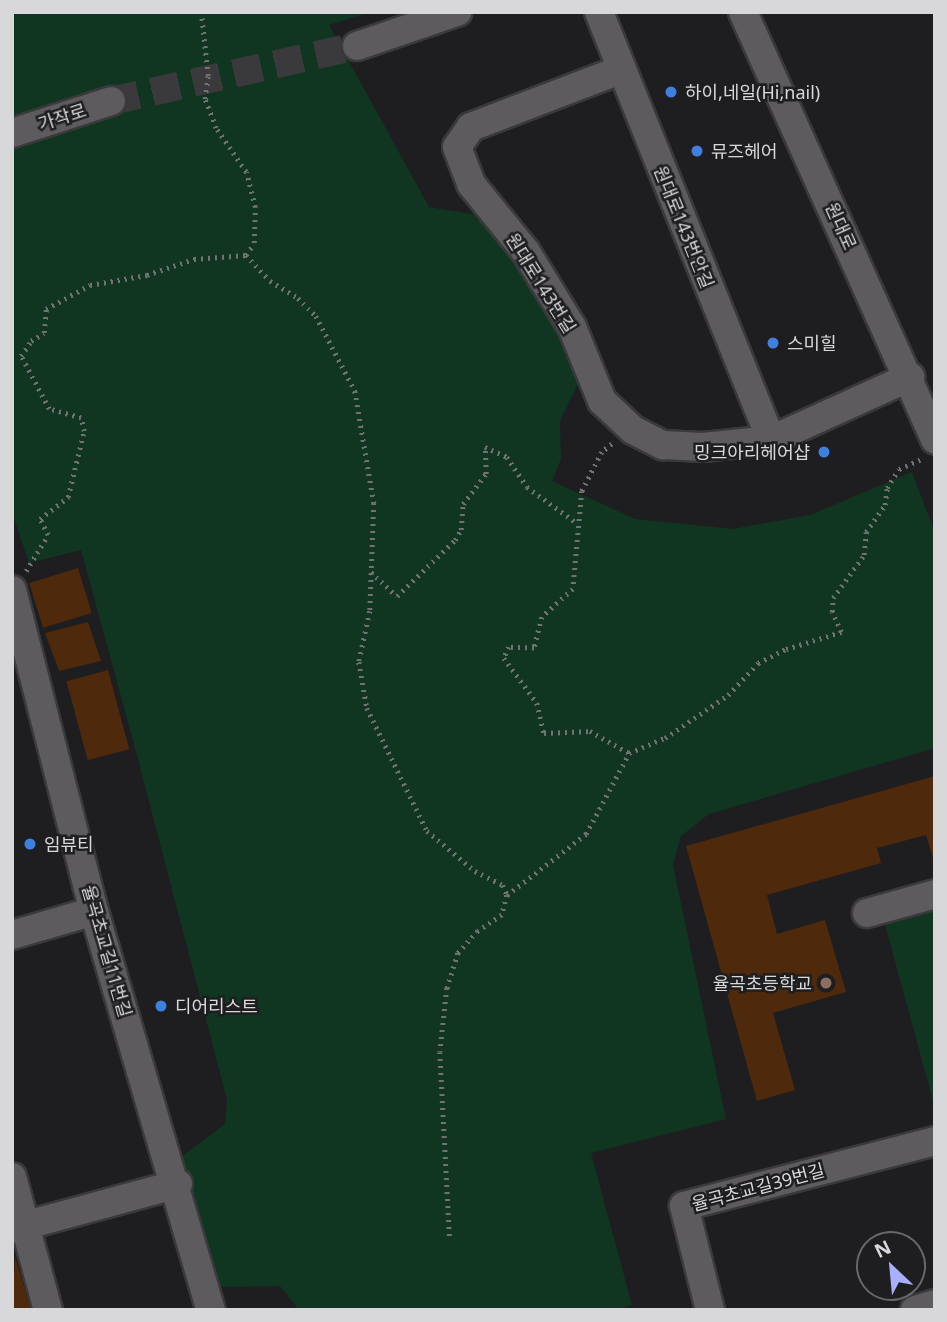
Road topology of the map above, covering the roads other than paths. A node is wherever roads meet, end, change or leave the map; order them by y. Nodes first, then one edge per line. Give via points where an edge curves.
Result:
1 (457, 12) edge
2 (598, 12) edge
3 (743, 12) edge
4 (357, 46) tunnel mouth
5 (620, 70) junction
6 (111, 101) tunnel mouth
7 (12, 133) edge
8 (909, 377) junction
9 (771, 440) junction
10 (935, 440) edge
11 (16, 582) edge
12 (935, 894) edge
13 (94, 911) junction
14 (867, 914) dead end
15 (12, 935) edge
16 (935, 1141) edge
17 (12, 1177) edge
18 (178, 1184) junction
19 (19, 1227) edge
20 (935, 1304) edge
21 (48, 1310) edge
22 (211, 1310) edge
23 (710, 1310) edge
24 (915, 1310) edge

1 - 4 street
2 - 5 street, 원대로143번안길
3 - 8 street, 원대로
5 - 9 street, 원대로143번안길
5 - 9 street, 원대로143번길 via 471,127 457,147 471,184 526,252 572,327 601,401 633,430 663,445 703,447
6 - 7 street, 가작로
8 - 9 street, 원대로143번길
8 - 10 street, 원대로
11 - 13 street, 율곡초교길11번길
12 - 14 street
13 - 15 street
13 - 18 street, 율곡초교길11번길
16 - 23 street, 율곡초교길39번길 via 684,1206
17 - 19 street
18 - 19 street
18 - 22 street, 율곡초교길11번길
19 - 21 street
20 - 24 street

